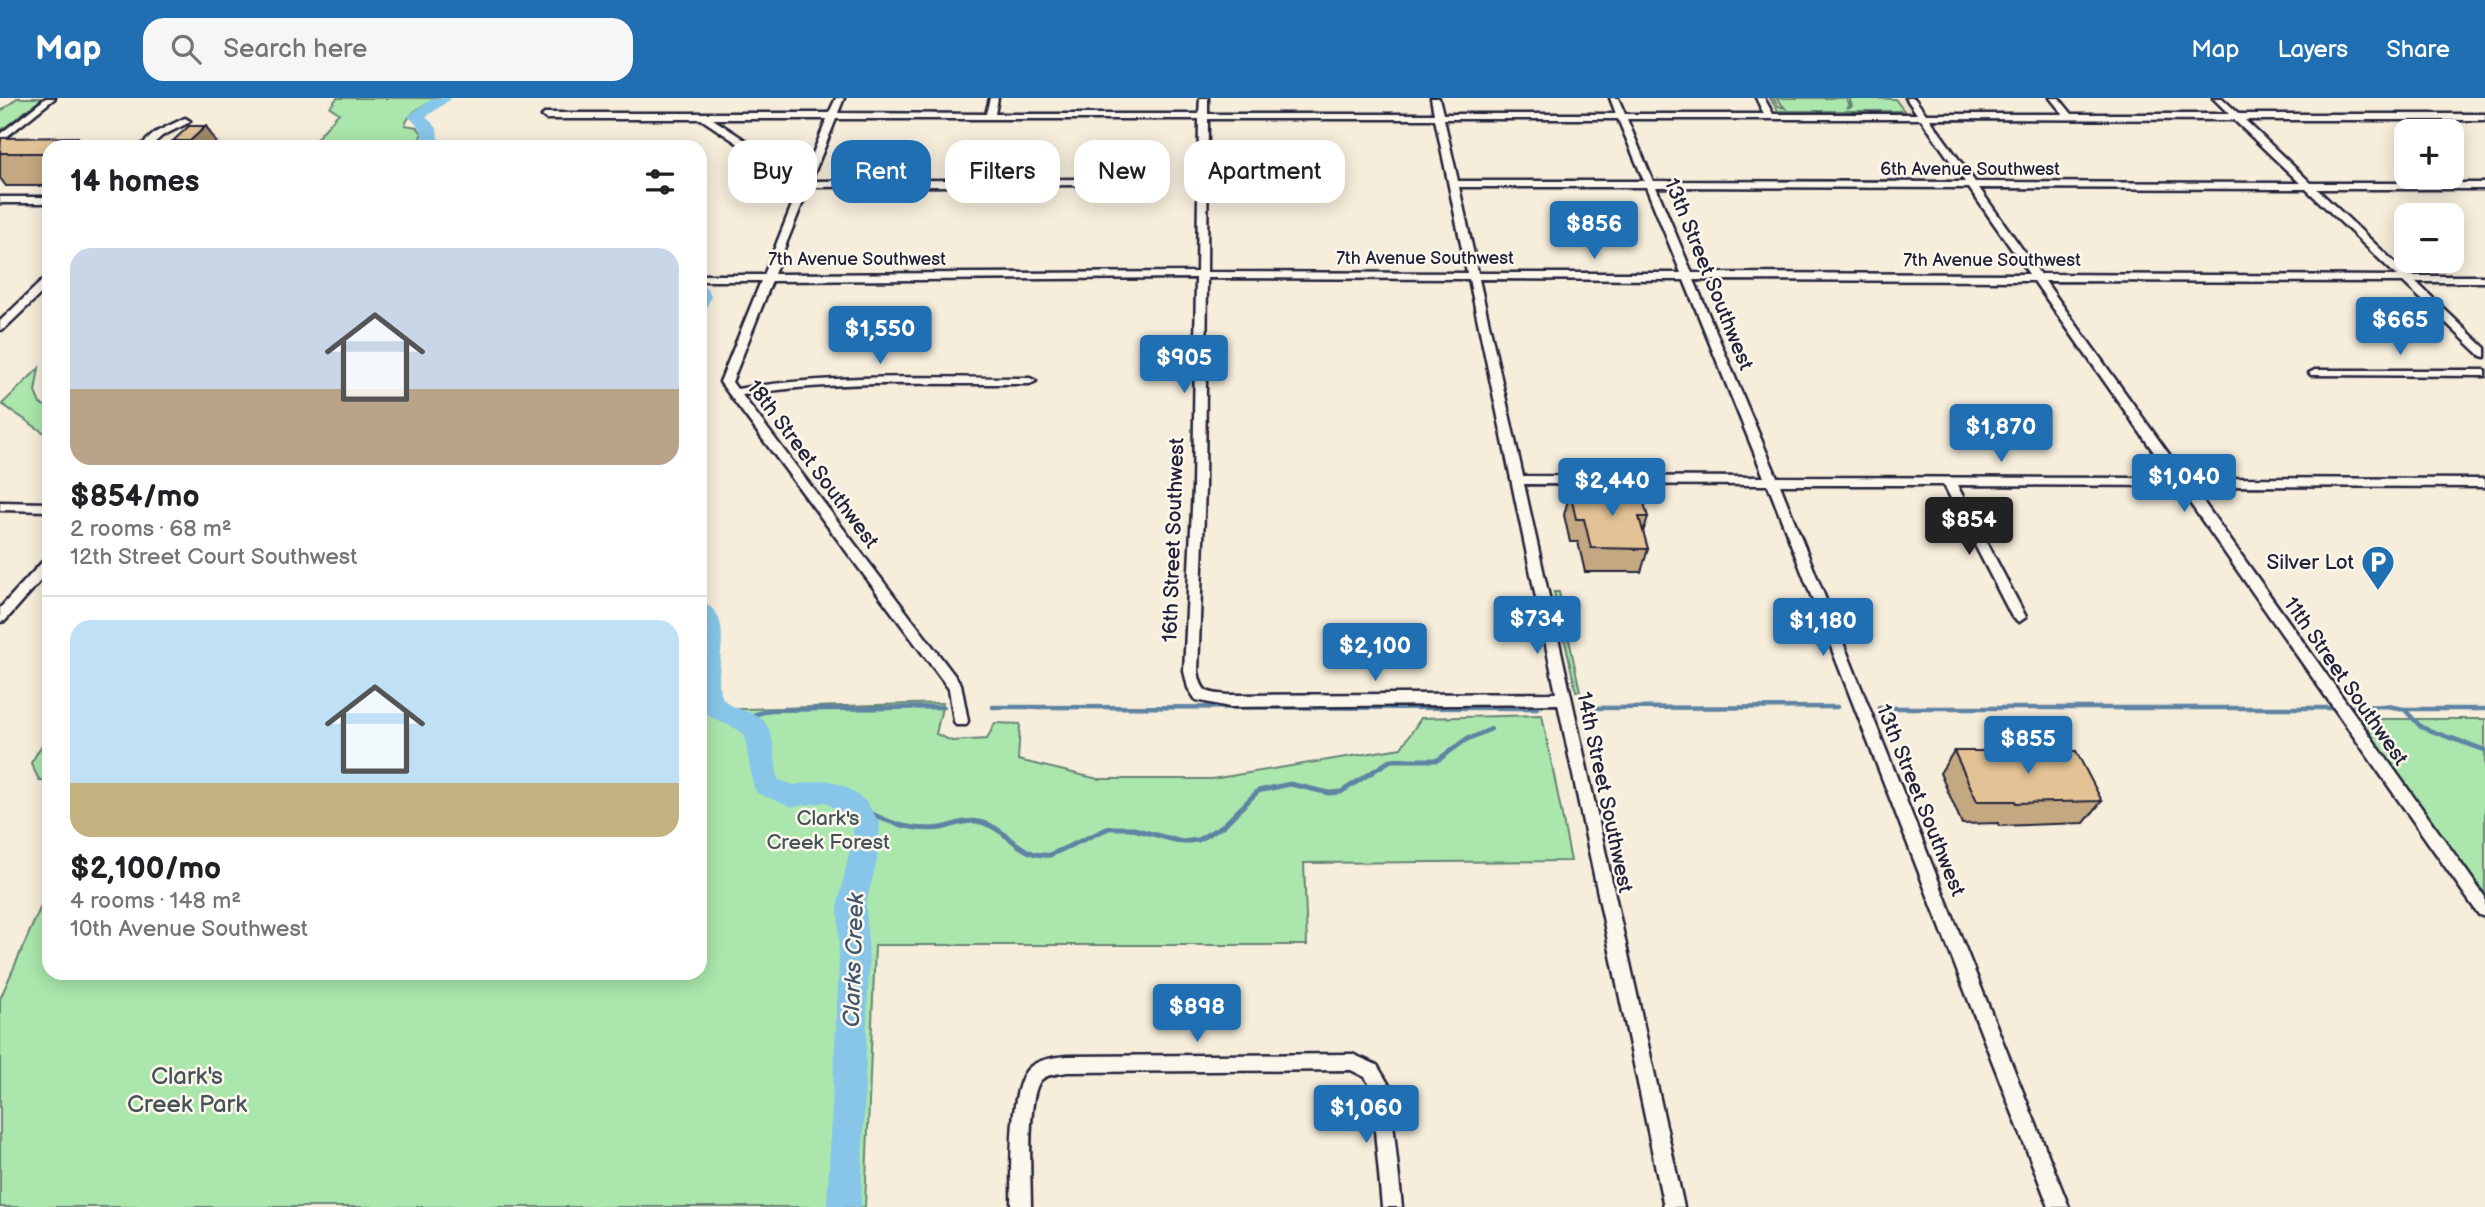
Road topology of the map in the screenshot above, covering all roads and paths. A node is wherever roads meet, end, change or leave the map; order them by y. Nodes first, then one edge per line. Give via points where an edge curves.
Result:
1 (51, 98) edge
2 (840, 98) edge
3 (994, 98) edge
4 (1204, 98) edge
5 (1436, 98) edge
6 (1614, 98) edge
7 (1760, 98) edge
8 (1910, 98) edge
9 (2054, 98) edge
10 (2217, 98) edge
11 (1922, 115) junction
12 (546, 116) dead end
13 (703, 116) junction
14 (833, 116) junction
15 (990, 116) junction
16 (1205, 116) junction
17 (1439, 116) junction
18 (1622, 116) junction
19 (1770, 116) junction
20 (2069, 116) junction
21 (2237, 117) junction
22 (2485, 117) edge
23 (185, 121) dead end
24 (0, 139) edge
25 (152, 140) edge
26 (738, 140) edge
27 (817, 156) edge
28 (1074, 182) edge
29 (817, 184) edge
30 (1454, 184) junction
31 (1649, 184) junction
32 (1970, 185) junction
33 (2309, 186) junction
34 (2485, 186) edge
35 (6, 200) edge
36 (42, 200) edge
37 (798, 203) edge
38 (0, 209) edge
39 (1202, 276) junction
40 (1474, 276) junction
41 (769, 277) junction
42 (1689, 277) junction
43 (707, 278) edge
44 (2036, 278) junction
45 (2406, 279) junction
46 (2485, 279) edge
47 (42, 287) edge
48 (0, 327) edge
49 (2485, 354) edge
50 (2315, 373) dead end
51 (2485, 373) edge
52 (1030, 381) dead end
53 (733, 393) junction
54 (1518, 480) junction
55 (1772, 480) junction
56 (1948, 481) junction
57 (2182, 482) junction
58 (2485, 483) edge
59 (0, 506) edge
60 (42, 507) edge
61 (42, 571) edge
62 (0, 617) edge
63 (2020, 617) dead end
64 (1563, 698) junction
65 (961, 721) dead end
66 (2485, 910) edge
67 (1021, 1207) edge
68 (1392, 1207) edge
69 (1674, 1207) edge
70 (2059, 1207) edge

1 - 24 street
2 - 14 street, 18th Street Southwest
3 - 15 street
4 - 16 street, 16th Street Southwest
5 - 17 street, 14th Street Southwest
6 - 18 street, 13th Street Southwest
7 - 19 street
8 - 11 street, 11th Street Southwest
9 - 20 street
10 - 21 street
11 - 19 street
11 - 20 street
11 - 32 street, 11th Street Southwest
12 - 13 street
13 - 14 street
13 - 26 street
14 - 15 street
14 - 27 street, 18th Street Southwest
15 - 16 street
16 - 17 street
16 - 39 street, 16th Street Southwest
17 - 18 street
17 - 30 street, 14th Street Southwest
18 - 19 street
18 - 31 street, 13th Street Southwest
20 - 21 street
21 - 22 street
21 - 33 street
23 - 25 street
28 - 29 street
30 - 31 street, 6th Avenue Southwest
30 - 40 street, 14th Street Southwest
31 - 32 street, 6th Avenue Southwest
31 - 42 street, 13th Street Southwest
32 - 33 street, 6th Avenue Southwest
32 - 44 street, 11th Street Southwest
33 - 34 street, 6th Avenue Southwest
33 - 45 street
35 - 36 street
35 - 38 street
37 - 41 street, 18th Street Southwest
39 - 40 street, 7th Avenue Southwest
39 - 41 street, 7th Avenue Southwest
39 - 64 street, 16th Street Southwest via 1194,690 1200,696 1229,701
40 - 42 street, 7th Avenue Southwest
40 - 54 street, 14th Street Southwest
41 - 43 street, 7th Avenue Southwest
41 - 53 street, 18th Street Southwest via 726,382
42 - 44 street, 7th Avenue Southwest
42 - 55 street, 13th Street Southwest
44 - 45 street, 7th Avenue Southwest
44 - 57 street, 11th Street Southwest
45 - 46 street, 7th Avenue Southwest
45 - 49 street
47 - 48 street
50 - 51 street
52 - 53 street via 856,382
53 - 65 street, 18th Street Southwest via 956,688
54 - 55 street
54 - 64 street, 14th Street Southwest
55 - 56 street
55 - 70 street, 13th Street Southwest
56 - 57 street
56 - 63 street
57 - 58 street
57 - 66 street, 11th Street Southwest
59 - 60 street
61 - 62 street
64 - 69 street, 14th Street Southwest
67 - 68 street via 1024,1107 1028,1084 1045,1068 1352,1062 1377,1079

